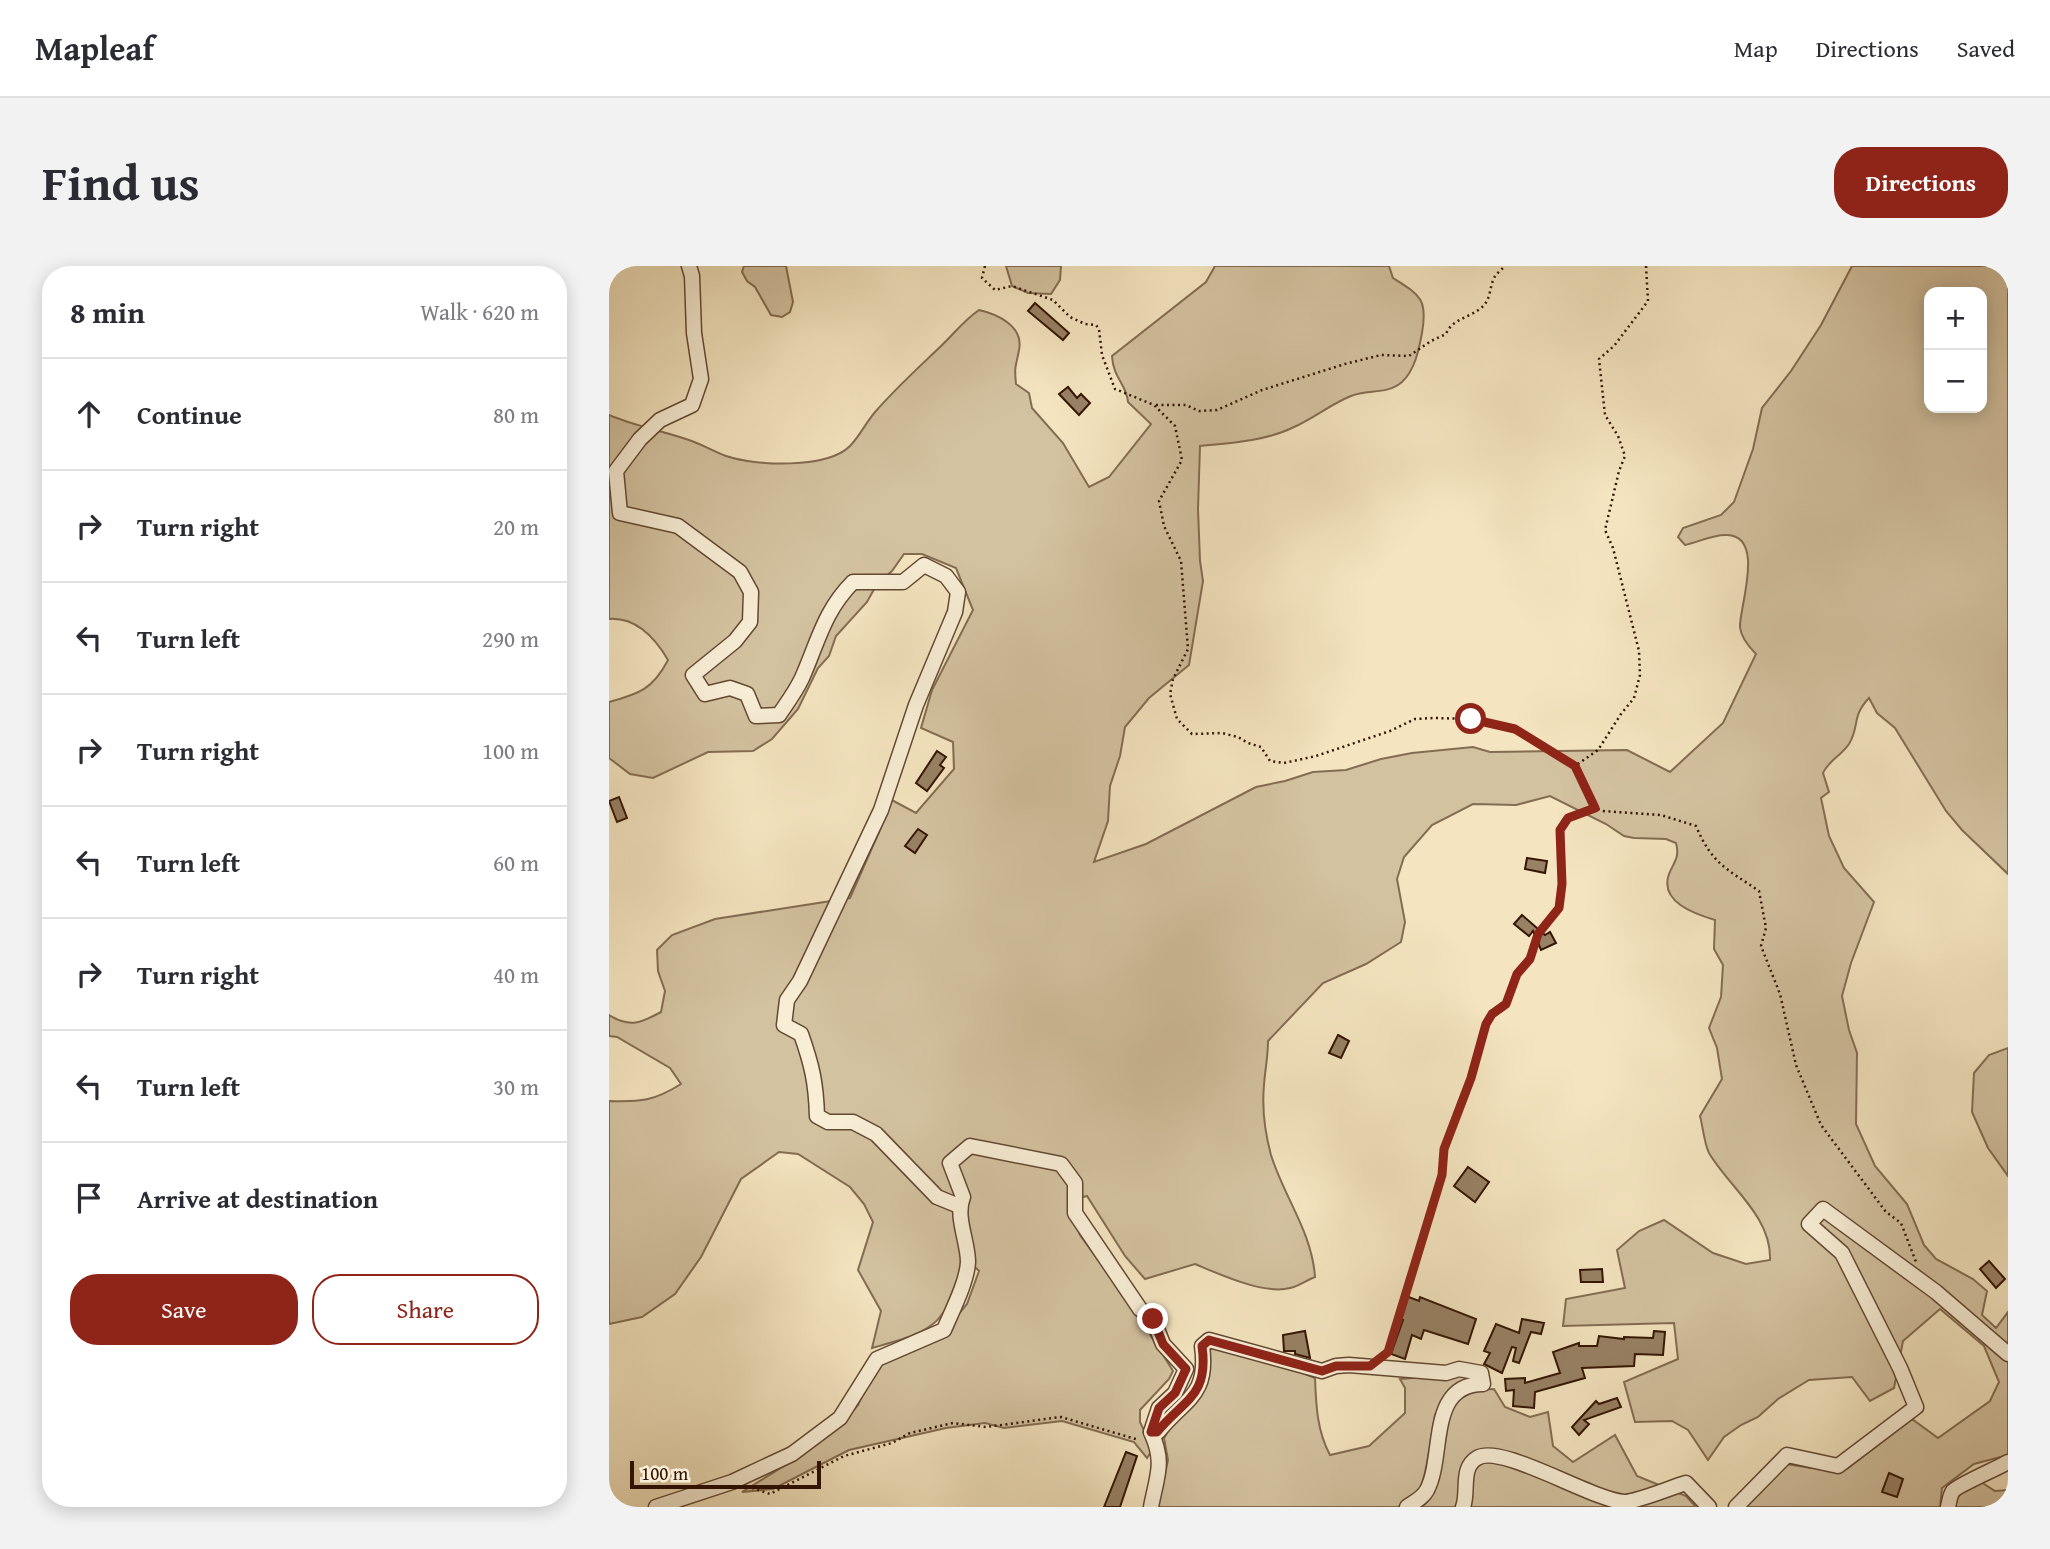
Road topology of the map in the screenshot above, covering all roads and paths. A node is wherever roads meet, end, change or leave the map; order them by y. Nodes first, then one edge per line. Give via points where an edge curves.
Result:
1 (689, 266) edge
2 (985, 266) edge
3 (1505, 266) edge
4 (1646, 266) edge
5 (1154, 405) junction
6 (1575, 766) junction
7 (1595, 808) junction
8 (960, 1206) junction
9 (1919, 1270) dead end
10 (2008, 1354) edge
11 (1370, 1366) junction
12 (1146, 1436) junction
13 (2008, 1462) edge
14 (732, 1482) junction
15 (656, 1507) edge
16 (1151, 1507) edge
17 (1406, 1507) edge
18 (1462, 1507) edge
19 (1709, 1507) edge
20 (1736, 1507) edge
21 (1948, 1507) edge

1 - 8 street via 701,379 692,405 660,420 616,471 620,513 678,526 740,572 751,592 750,622 735,641 693,675 705,694 730,688 747,694 756,716 779,715 801,679 836,599 853,582 903,582 924,565 946,576 958,592 955,612 916,705 881,810 787,1000 783,1025 801,1034 817,1084 817,1116 828,1122 853,1122 876,1133 937,1197
2 - 5 path via 982,278 995,290 1012,286 1053,300 1070,317 1096,325 1115,389
3 - 5 path via 1494,277 1490,297 1481,308 1409,356 1381,355 1345,364 1262,390 1217,410 1199,411 1186,404
4 - 6 path via 1648,301 1599,359 1605,415 1625,456 1605,530 1639,651 1640,675 1634,698 1598,750
5 - 6 path via 1175,426 1182,460 1159,500 1164,526 1181,561 1188,649 1170,694 1171,707 1183,728 1192,734 1238,737 1261,747 1270,761 1284,763 1415,719 1471,719 1515,729
6 - 7 path
7 - 9 path via 1661,815 1696,827 1706,849 1721,865 1759,891 1766,928 1761,946 1780,994 1796,1065 1821,1125 1885,1212 1901,1223
7 - 11 path via 1568,818 1560,830 1559,908 1538,934 1506,1004 1486,1024 1444,1149 1442,1175 1388,1352
8 - 12 street via 964,1197 950,1163 970,1146 1061,1164 1075,1184 1075,1213 1140,1309 1153,1319 1163,1344 1186,1369
8 - 14 street via 968,1264 944,1330 877,1359 840,1418 792,1454
10 - 20 street via 1947,1300 1823,1209 1809,1224 1842,1253 1916,1407 1838,1466 1787,1455
11 - 12 street via 1314,1370 1209,1340 1202,1346 1199,1386 1185,1406 1157,1432
11 - 17 street via 1481,1373 1483,1384 1461,1389 1450,1399 1440,1424 1427,1490
12 - 14 path via 1061,1418 986,1427 953,1423 844,1456 770,1494
12 - 16 street via 1159,1449 1160,1460
13 - 21 street via 1965,1482 1953,1491
14 - 15 street
18 - 19 street via 1468,1468 1482,1456 1528,1465 1626,1502 1686,1483

